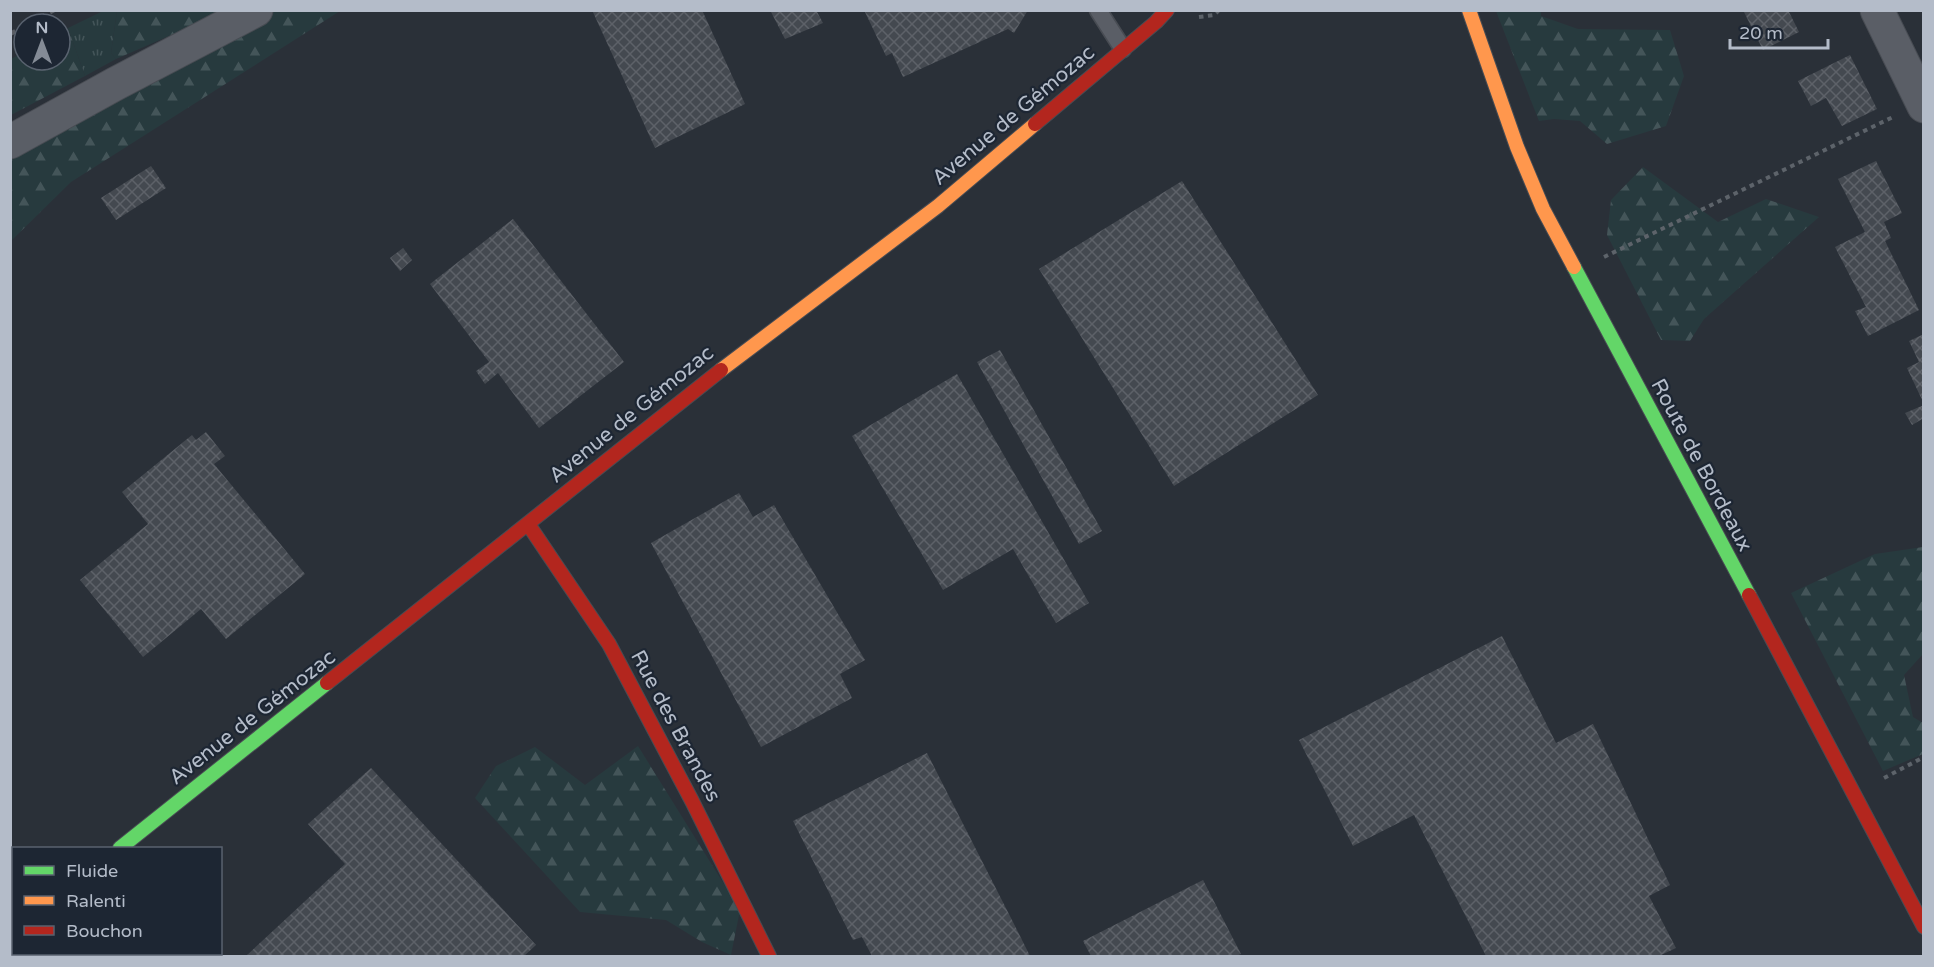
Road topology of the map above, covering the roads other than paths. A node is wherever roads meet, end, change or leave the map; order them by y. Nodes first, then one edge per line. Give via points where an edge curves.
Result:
1 (256, 10) edge
2 (1098, 10) edge
3 (1167, 10) edge
4 (1469, 10) edge
5 (1877, 10) edge
6 (1123, 50) junction
7 (1923, 104) edge
8 (10, 142) edge
9 (528, 524) junction
10 (123, 847) edge
11 (1923, 927) edge
12 (769, 957) edge

1 - 8 street
2 - 6 lane
3 - 6 main road, Avenue de Gémozac
4 - 11 main road, Route de Bordeaux via 1543,209
5 - 7 street
6 - 9 main road, Avenue de Gémozac via 938,206 766,334
9 - 10 main road, Avenue de Gémozac
9 - 12 main road, Rue des Brandes via 609,644

